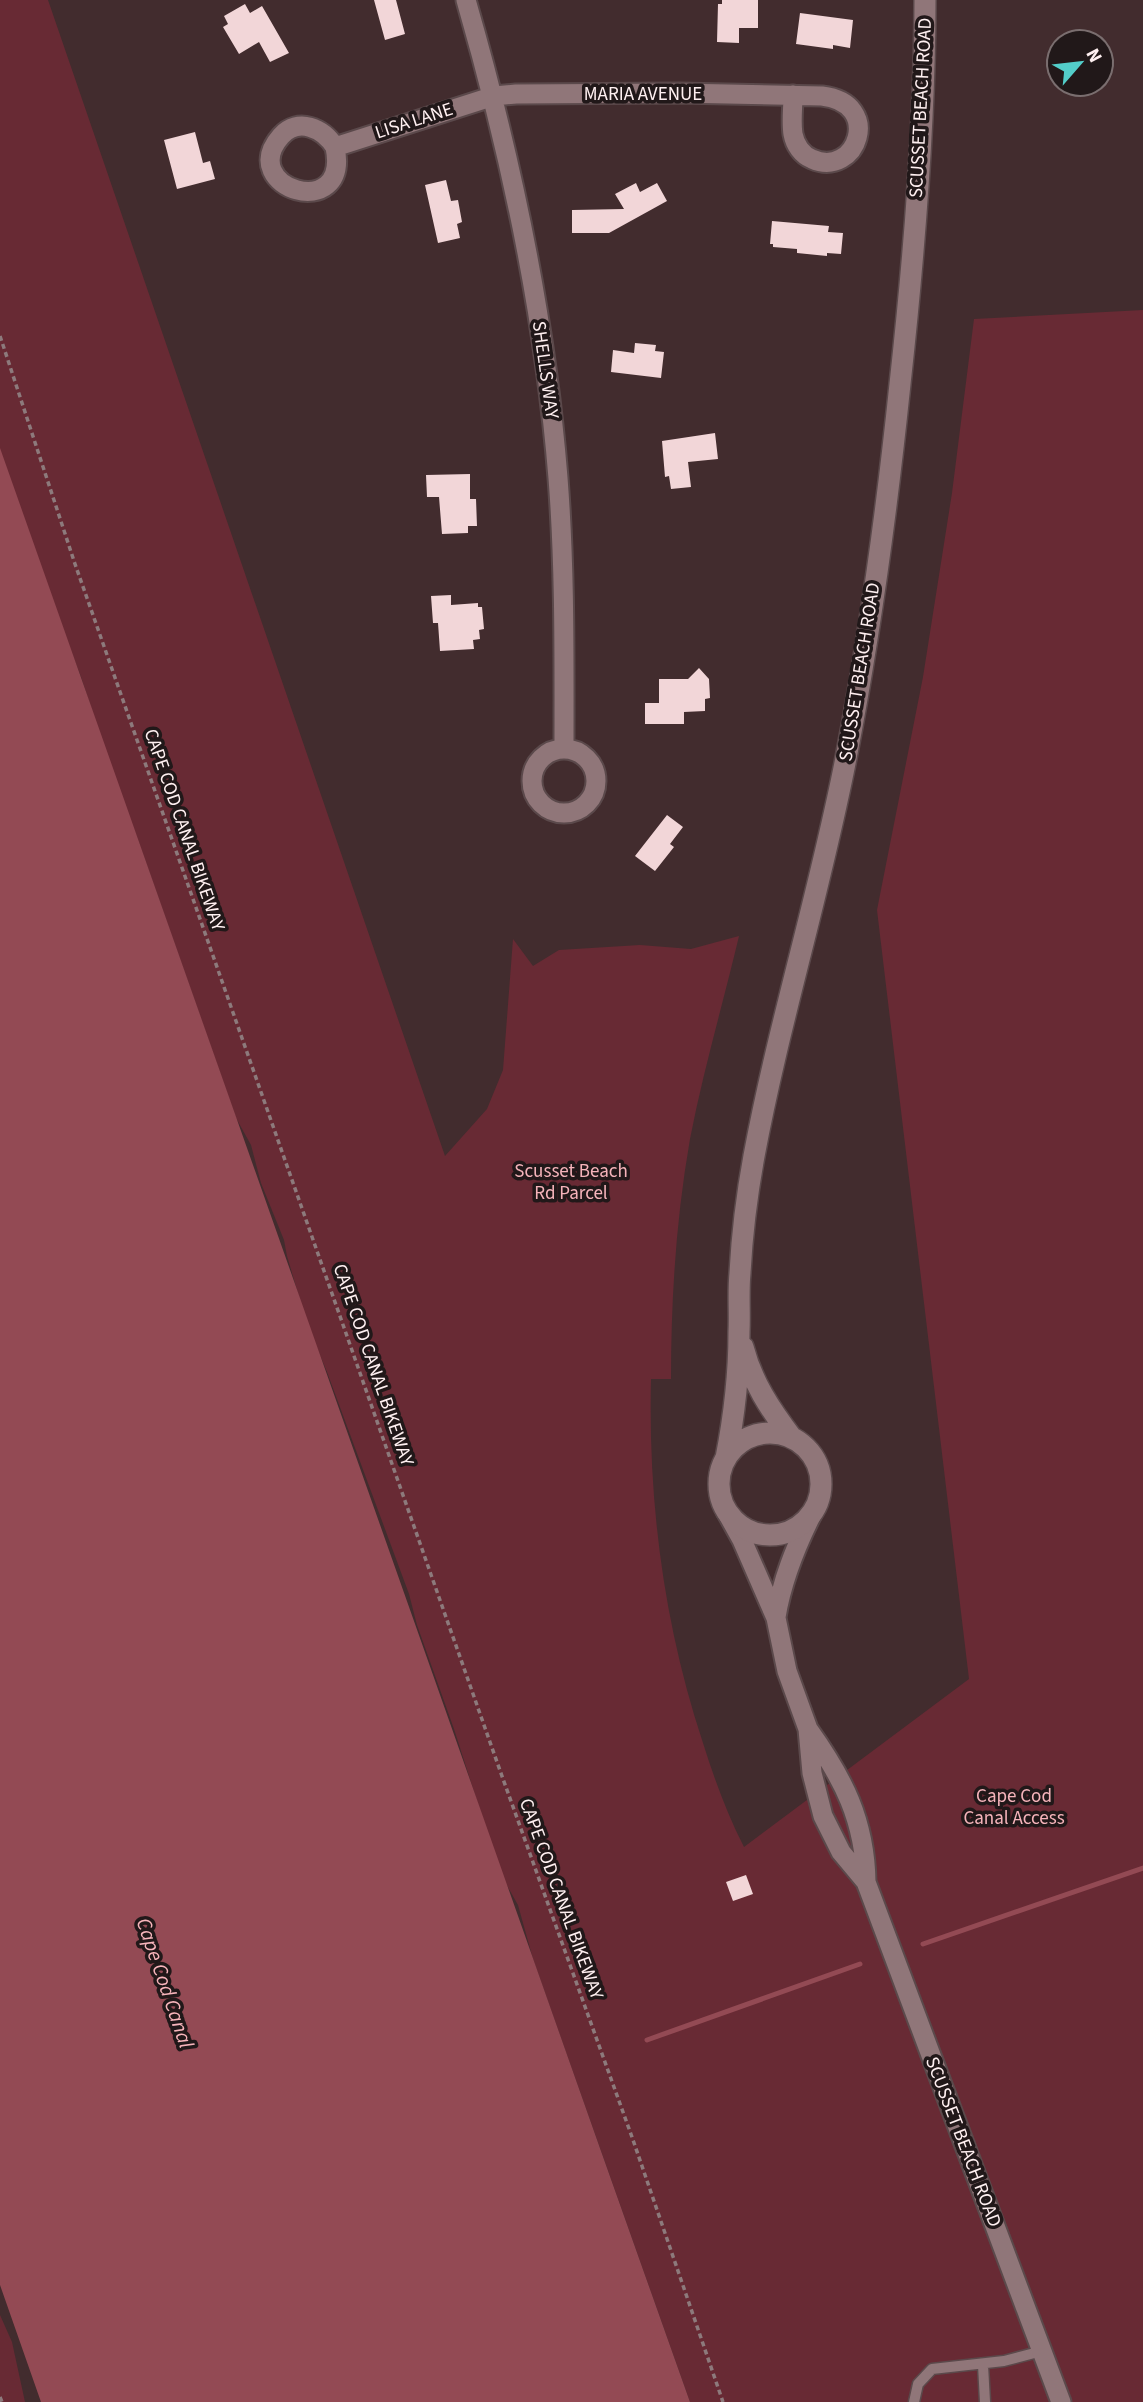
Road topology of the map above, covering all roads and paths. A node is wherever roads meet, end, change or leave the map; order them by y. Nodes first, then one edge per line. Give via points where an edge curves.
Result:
1 (466, 0) edge
2 (925, 0) edge
3 (793, 95) dead end
4 (494, 96) junction
5 (335, 146) dead end
6 (0, 336) edge
7 (564, 749) dead end
8 (739, 1335) junction
9 (792, 1438) junction
10 (726, 1458) junction
11 (726, 1511) junction
12 (812, 1514) junction
13 (776, 1618) junction
14 (808, 1729) junction
15 (866, 1882) junction
16 (1042, 2351) junction
17 (984, 2365) junction
18 (0, 2397) edge
19 (2, 2402) edge
20 (723, 2402) edge
21 (914, 2402) edge
22 (985, 2402) edge
23 (1061, 2402) edge

1 - 4 street, SHELLS WAY
2 - 8 main road, SCUSSET BEACH ROAD via 912,268 880,550 844,771 752,1169 740,1276
3 - 4 street, MARIA AVENUE
4 - 5 street, LISA LANE
4 - 7 street, SHELLS WAY via 530,269 558,475 564,580
6 - 20 path, CAPE COD CANAL BIKEWAY via 75,565
8 - 9 main road, SCUSSET BEACH ROAD via 757,1386
8 - 10 main road, SCUSSET BEACH ROAD
9 - 10 main road via 778,1433 748,1437
9 - 12 main road, SCUSSET BEACH ROAD via 809,1452 820,1471 820,1494
10 - 11 main road, SCUSSET BEACH ROAD via 719,1484
11 - 12 main road via 737,1524 768,1536 785,1534
11 - 13 street, SCUSSET BEACH ROAD
12 - 13 street, SCUSSET BEACH ROAD via 788,1568
13 - 14 street, SCUSSET BEACH ROAD via 787,1671
14 - 15 street via 851,1799 863,1845
14 - 15 street via 812,1773 823,1816 841,1852
15 - 16 street, SCUSSET BEACH ROAD
16 - 17 lane
16 - 23 street, SCUSSET BEACH ROAD
17 - 21 lane via 932,2369 918,2384
17 - 22 lane
18 - 19 path

